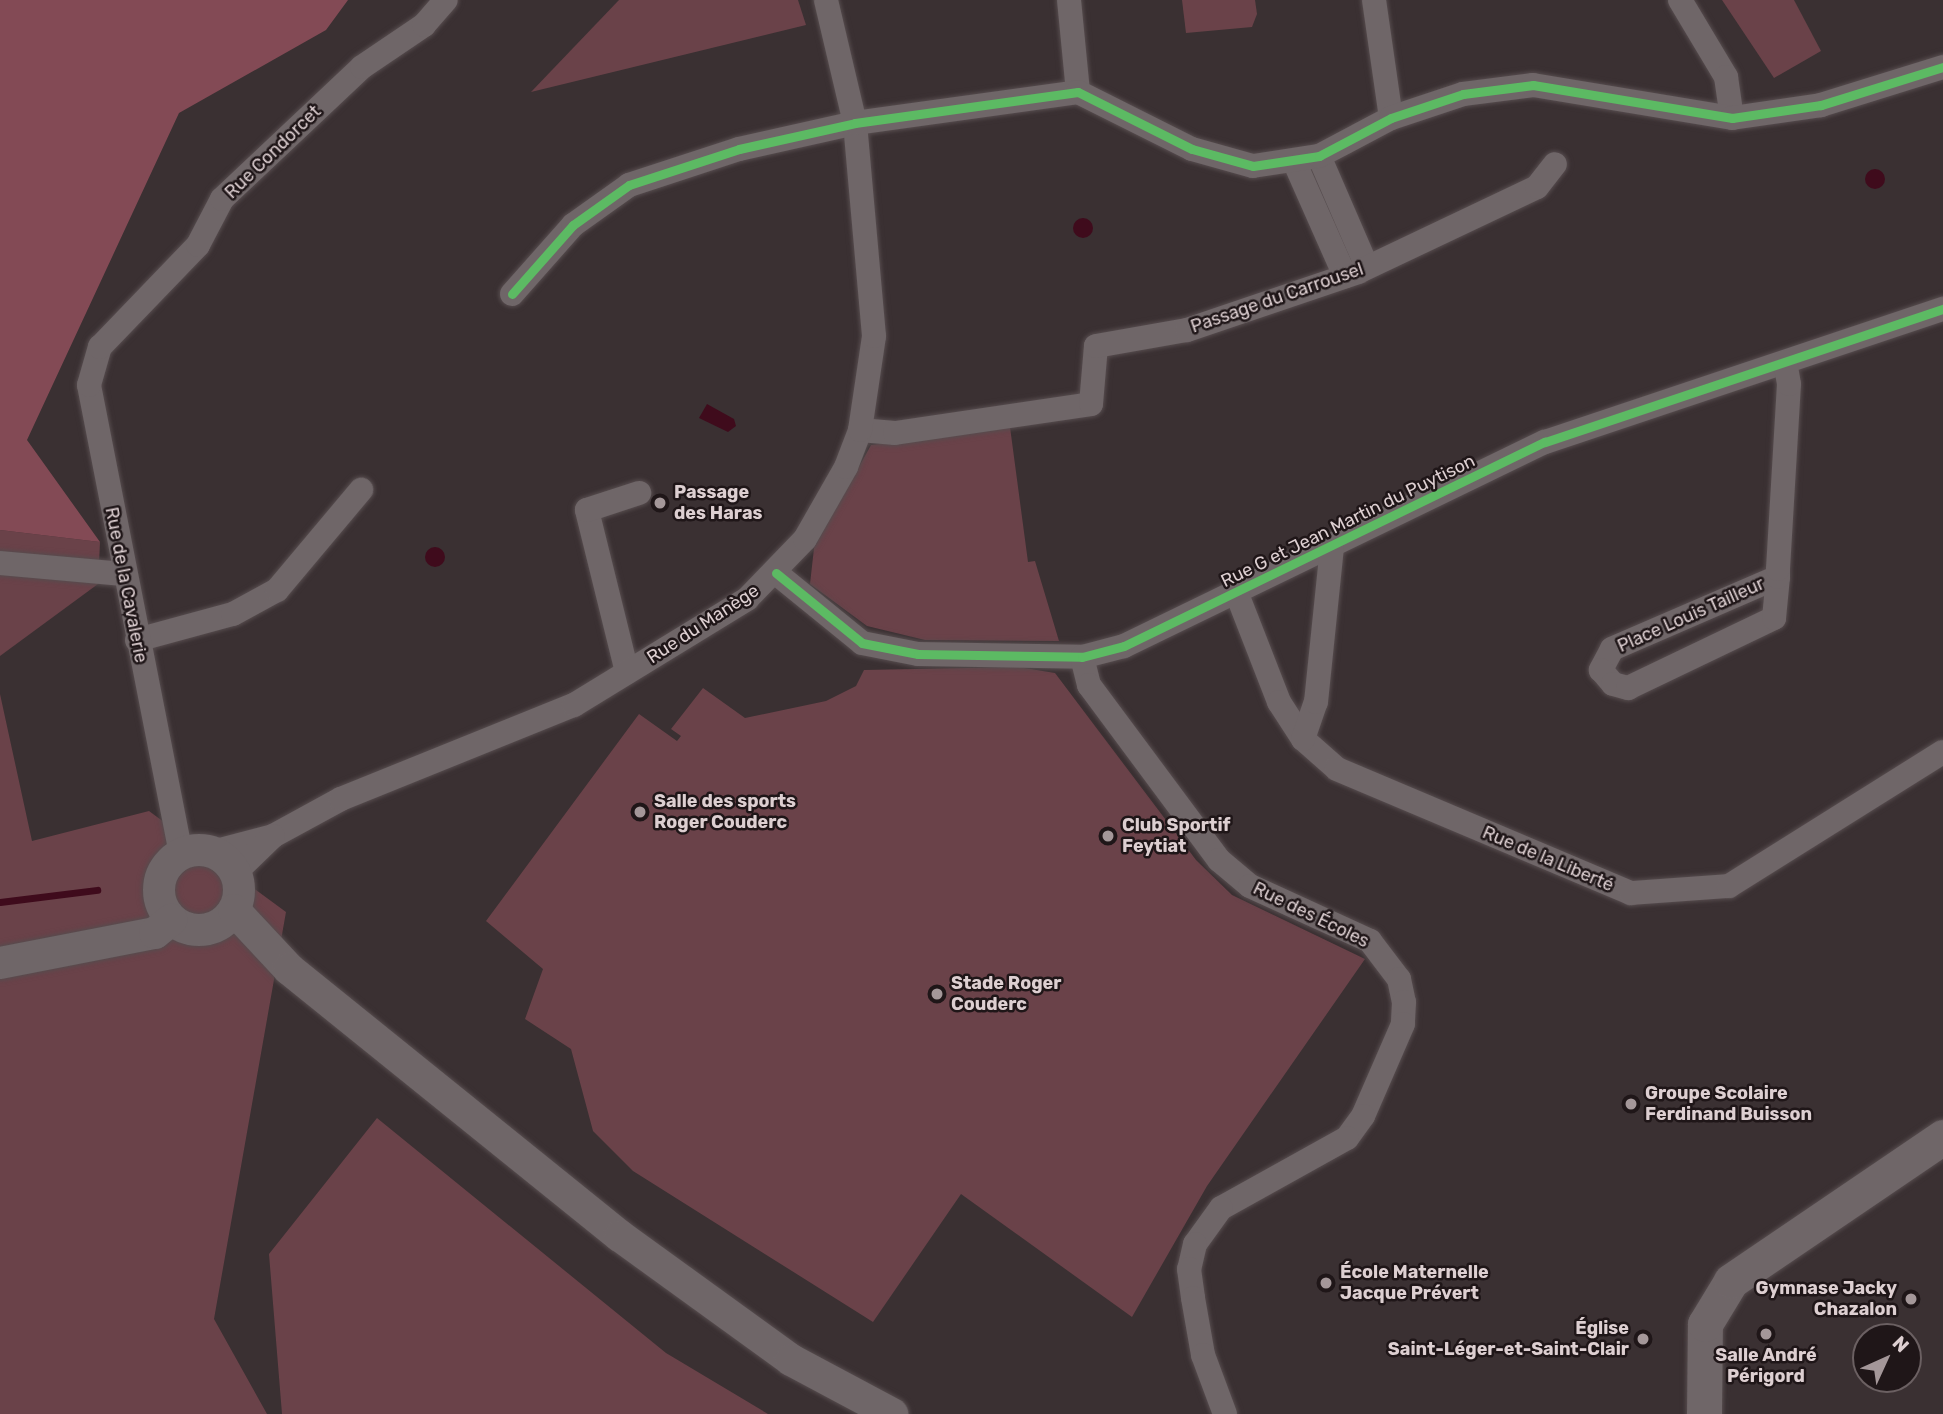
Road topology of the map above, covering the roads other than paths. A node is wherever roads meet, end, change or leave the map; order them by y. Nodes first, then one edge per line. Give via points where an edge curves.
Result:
1 (446, 0) edge
2 (826, 0) edge
3 (1069, 0) edge
4 (1374, 0) edge
5 (1680, 0) edge
6 (1943, 67) edge
7 (1078, 92) junction
8 (1391, 118) junction
9 (1732, 118) junction
10 (855, 123) junction
11 (1319, 156) junction
12 (1294, 161) junction
13 (1555, 164) dead end
14 (1356, 272) junction
15 (512, 294) dead end
16 (1943, 309) edge
17 (118, 322) joint
18 (1785, 362) junction
19 (860, 429) junction
20 (361, 490) dead end
21 (639, 493) dead end
22 (1332, 548) junction
23 (0, 563) edge
24 (776, 573) junction
25 (123, 574) junction
26 (1778, 577) junction
27 (1237, 594) junction
28 (137, 640) junction
29 (1082, 657) junction
30 (627, 672) junction
31 (1303, 739) junction
32 (1943, 751) edge
33 (181, 853) junction
34 (224, 863) junction
35 (165, 906) junction
36 (234, 910) junction
37 (203, 930) junction
38 (0, 963) edge
39 (289, 969) junction
40 (1943, 1136) edge
41 (892, 1414) edge
42 (1225, 1414) edge
43 (1704, 1414) edge

1 - 17 street, Rue Condorcet via 424,25 362,67 222,200 198,244
2 - 10 street, Rue du Manège
3 - 7 street
4 - 8 street
5 - 9 street via 1726,77
6 - 9 street via 1821,105
7 - 10 street
7 - 12 street via 1192,149 1252,166
8 - 9 street via 1463,94 1533,85
8 - 11 street
10 - 15 street via 739,149 629,185 573,225
10 - 19 street, Rue du Manège via 874,337
11 - 12 street
11 - 14 street
12 - 14 street
13 - 14 street, Passage du Carrousel via 1537,187
14 - 19 street, Passage du Carrousel via 1187,330 1096,346 1091,404 895,433
16 - 18 street, Rue G et Jean Martin du Puytison
17 - 25 street, Rue de la Cavalerie via 100,347 89,386
18 - 22 street, Rue G et Jean Martin du Puytison via 1545,442
18 - 26 street
19 - 24 street, Rue du Manège via 829,501
20 - 28 street via 277,590 233,614
21 - 30 street via 586,510
22 - 27 street, Rue G et Jean Martin du Puytison
22 - 31 street via 1316,702
23 - 25 street
24 - 29 street, Rue G et Jean Martin du Puytison via 862,643 918,654
24 - 30 street, Rue du Manège via 718,618
25 - 28 street, Rue de la Cavalerie
26 - 26 street, Place Louis Tailleur via 1774,618 1628,688 1613,684 1601,670 1612,649
27 - 29 street, Rue G et Jean Martin du Puytison via 1124,646
27 - 31 street, Rue de la Liberté via 1279,702
28 - 33 street, Rue de la Cavalerie
29 - 42 street, Rue des Écoles via 1089,685 1219,860 1250,886 1370,941 1399,979 1404,1002 1403,1024 1363,1116 1347,1138 1222,1208 1195,1244 1189,1269 1193,1298 1203,1354
30 - 34 street, Rue du Manège via 574,705 341,799
31 - 32 street, Rue de la Liberté via 1337,769 1601,884 1659,895 1729,886
33 - 34 street
33 - 35 street via 164,869
34 - 36 street
35 - 37 street
35 - 38 street via 106,943
36 - 37 street
36 - 39 street
37 - 39 street
39 - 41 street via 729,1318
40 - 43 main road via 1731,1281 1705,1324

